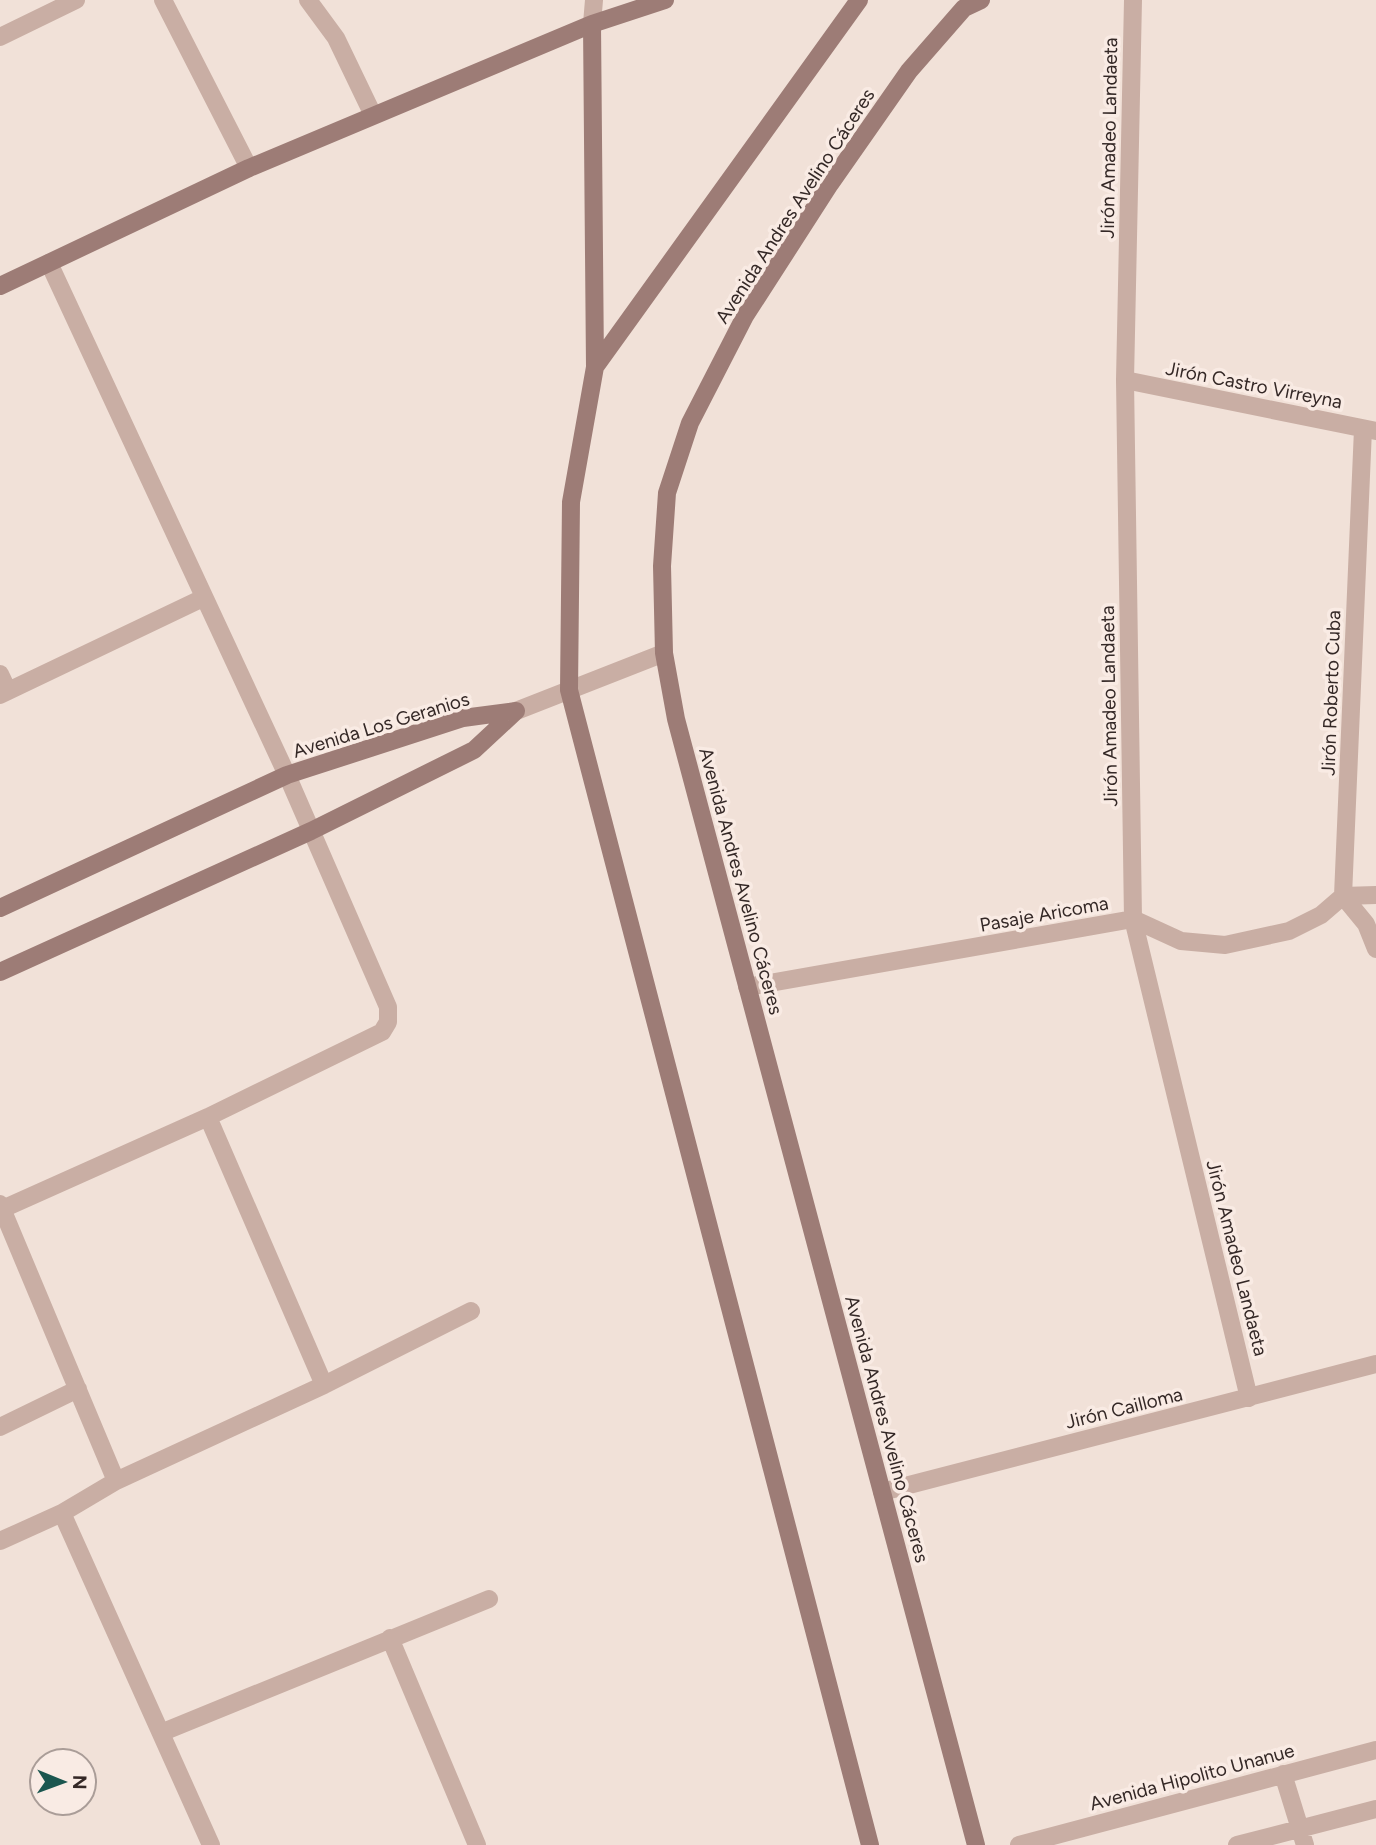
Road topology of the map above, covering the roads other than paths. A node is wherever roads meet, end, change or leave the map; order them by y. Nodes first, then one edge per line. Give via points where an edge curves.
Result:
1 (76, 0) edge
2 (163, 0) edge
3 (308, 0) edge
4 (594, 0) edge
5 (665, 0) edge
6 (859, 0) edge
7 (981, 0) edge
8 (1133, 0) edge
9 (959, 3) edge
10 (592, 24) junction
11 (0, 37) edge
12 (373, 115) junction
13 (249, 168) junction
14 (49, 263) junction
15 (0, 286) edge
16 (595, 367) junction
17 (1125, 380) junction
18 (1370, 430) edge
19 (203, 598) junction
20 (664, 653) junction
21 (0, 674) edge
22 (569, 690) junction
23 (4, 693) edge
24 (516, 711) junction
25 (287, 775) junction
26 (310, 831) junction
27 (1376, 895) edge
28 (1343, 896) junction
29 (0, 908) edge
30 (1133, 919) junction
31 (1376, 949) edge
32 (0, 972) edge
33 (747, 987) junction
34 (208, 1117) junction
35 (1, 1208) edge
36 (471, 1311) dead end
37 (1376, 1364) edge
38 (324, 1385) junction
39 (78, 1390) junction
40 (1249, 1398) junction
41 (0, 1427) edge
42 (116, 1481) junction
43 (882, 1492) junction
44 (62, 1513) junction
45 (0, 1541) edge
46 (489, 1599) dead end
47 (390, 1638) junction
48 (163, 1732) junction
49 (1376, 1750) edge
50 (1283, 1774) junction
51 (1376, 1809) edge
52 (1303, 1837) edge
53 (211, 1845) edge
54 (477, 1845) edge
55 (870, 1845) edge
56 (976, 1845) edge
57 (1019, 1845) edge
58 (1237, 1845) edge

1 - 11 street
2 - 13 street
3 - 12 street via 336,38
4 - 10 street
5 - 10 main road
6 - 16 main road
7 - 9 main road, Avenida Andres Avelino Cáceres
8 - 17 street, Jirón Amadeo Landaeta
9 - 20 main road, Avenida Andres Avelino Cáceres via 830,184 745,317 690,423 667,493 662,566
10 - 12 main road
10 - 16 main road
12 - 13 main road
13 - 14 main road
14 - 15 main road
14 - 19 street
16 - 22 main road via 571,502
17 - 18 street, Jirón Castro Virreyna
17 - 30 street, Jirón Amadeo Landaeta
18 - 28 street, Jirón Roberto Cuba
19 - 23 street
19 - 25 street
20 - 22 street
20 - 33 main road, Avenida Andres Avelino Cáceres via 676,719
21 - 23 street
22 - 24 street
22 - 55 main road
24 - 25 main road, Avenida Los Geranios via 463,718
24 - 26 main road via 474,750
25 - 26 street
25 - 29 main road, Avenida Los Geranios
26 - 32 main road
26 - 34 street via 388,1007 388,1022 382,1032
27 - 28 street
28 - 30 street, Pasaje Aricoma via 1321,915 1289,931 1225,945 1181,941
28 - 31 street via 1366,924
30 - 33 street, Pasaje Aricoma
30 - 40 street, Jirón Amadeo Landaeta
33 - 43 main road, Avenida Andres Avelino Cáceres
34 - 35 street
34 - 38 street
35 - 39 street
36 - 38 street
37 - 40 street, Jirón Cailloma
38 - 42 street
39 - 41 street
39 - 42 street
40 - 43 street, Jirón Cailloma
42 - 44 street
43 - 56 main road, Avenida Andres Avelino Cáceres
44 - 45 street
44 - 48 street
46 - 47 street
47 - 48 street
47 - 54 street
48 - 53 street
49 - 50 street, Avenida Hipolito Unanue
50 - 52 street
50 - 57 street, Avenida Hipolito Unanue
51 - 52 street
52 - 58 street

